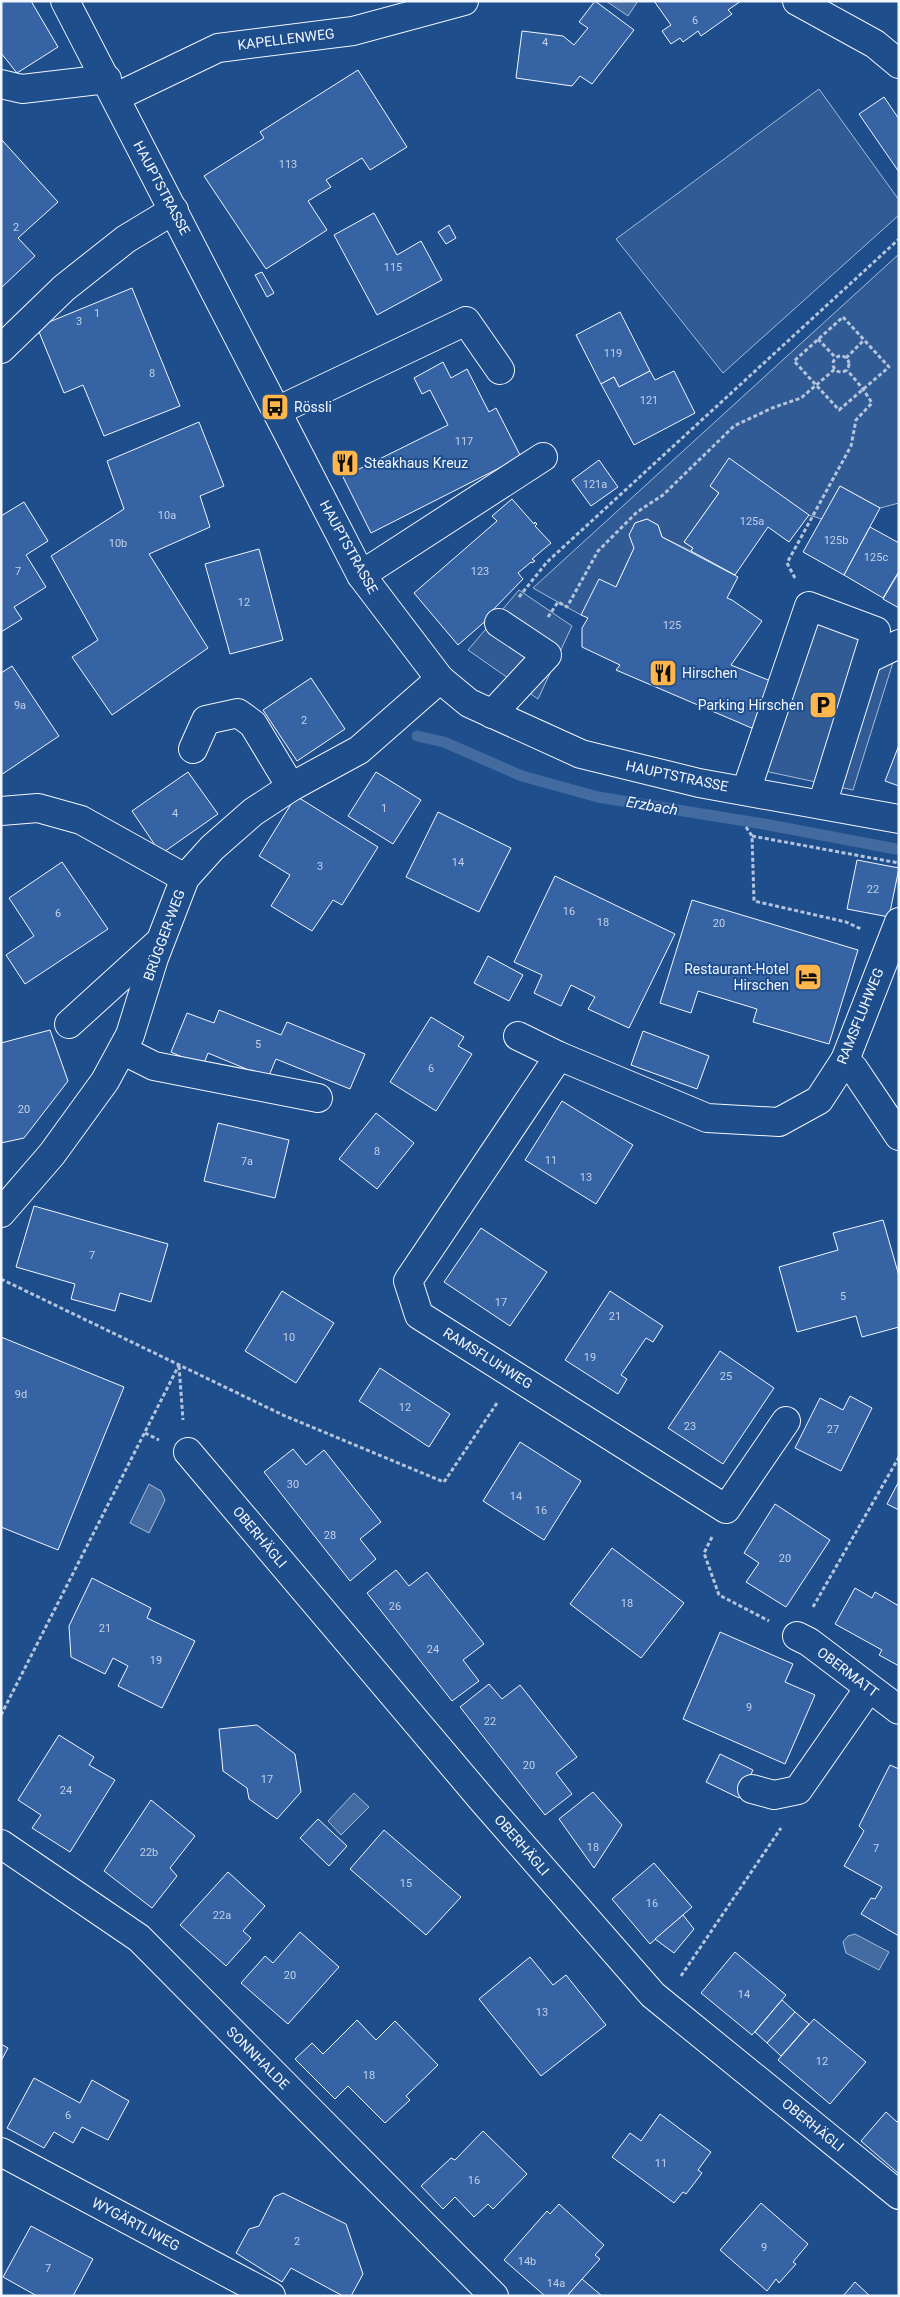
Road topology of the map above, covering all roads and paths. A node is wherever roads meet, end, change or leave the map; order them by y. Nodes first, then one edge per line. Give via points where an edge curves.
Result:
1 (65, 1) edge
2 (464, 1) edge
3 (797, 1) edge
4 (899, 64) edge
5 (1, 84) edge
6 (111, 88) junction
7 (174, 210) junction
8 (899, 239) edge
9 (818, 339) junction
10 (864, 340) junction
11 (1, 348) edge
12 (836, 357) junction
13 (846, 358) junction
14 (835, 369) junction
15 (500, 370) dead end
16 (847, 370) junction
17 (816, 386) junction
18 (863, 389) junction
19 (277, 412) junction
20 (543, 457) dead end
21 (361, 575) junction
22 (809, 606) junction
23 (499, 623) joint
24 (529, 643) junction
25 (899, 644) edge
26 (868, 659) junction
27 (440, 679) junction
28 (492, 714) junction
29 (194, 749) dead end
30 (291, 787) junction
31 (746, 791) junction
32 (822, 805) junction
33 (1, 811) edge
34 (899, 819) edge
35 (746, 827) dead end
36 (752, 836) junction
37 (899, 863) edge
38 (185, 878) junction
39 (894, 932) edge
40 (160, 941) junction
41 (69, 1024) dead end
42 (518, 1036) dead end
43 (122, 1050) junction
44 (559, 1056) junction
45 (844, 1060) junction
46 (318, 1098) dead end
47 (899, 1136) edge
48 (1, 1213) edge
49 (1, 1279) edge
50 (179, 1366) junction
51 (515, 1376) junction
52 (786, 1421) dead end
53 (188, 1452) joint
54 (899, 1457) edge
55 (726, 1509) junction
56 (797, 1636) junction
57 (869, 1688) junction
58 (899, 1710) edge
59 (1, 1715) edge
60 (752, 1789) dead end
61 (784, 1792) junction
62 (1, 1844) edge
63 (663, 2003) junction
64 (1, 2152) edge
65 (899, 2195) edge
66 (271, 2296) edge
67 (494, 2296) edge

1 - 6 street, HAUPTSTRASSE
2 - 6 street, KAPELLENWEG via 352,31 218,48
3 - 4 street via 875,44
5 - 6 street, KAPELLENWEG via 22,89
6 - 7 street, HAUPTSTRASSE
7 - 11 street via 126,239 64,288
7 - 19 street, HAUPTSTRASSE
8 - 23 path via 547,562
9 - 10 path via 843,317
9 - 12 path
9 - 17 path via 794,361
10 - 13 path
10 - 18 path via 889,367
12 - 13 path
12 - 14 path via 833,362
13 - 16 path
14 - 16 path via 839,372
14 - 17 path
15 - 19 street via 466,321
16 - 18 path
17 - 18 path via 838,410
17 - 24 path via 801,398 734,426 663,495 637,512 598,551 567,607 558,602
18 - 22 path via 872,403 856,420 851,446 788,563
19 - 21 street, HAUPTSTRASSE
20 - 21 street
21 - 27 street, HAUPTSTRASSE
22 - 26 street via 876,631
22 - 31 street
23 - 24 street
24 - 28 street via 547,655
25 - 26 street
26 - 32 street
27 - 28 street, HAUPTSTRASSE via 469,703
27 - 30 street, BRÜGGER-WEG via 359,750
28 - 31 street, HAUPTSTRASSE via 581,754
29 - 30 street via 206,720 238,713 253,724
30 - 38 street, BRÜGGER-WEG via 253,812 212,848
31 - 32 street, HAUPTSTRASSE
32 - 34 street, HAUPTSTRASSE
33 - 38 street via 38,808 81,820
35 - 36 path
36 - 37 path
36 - 39 path via 754,900
38 - 40 street, BRÜGGER-WEG
39 - 45 street, RAMSFLUHWEG
40 - 41 street
40 - 43 street, BRÜGGER-WEG via 130,1035
42 - 44 street, RAMSFLUHWEG
43 - 46 street via 154,1066
43 - 48 street, BRÜGGER-WEG via 105,1081 52,1154
44 - 45 street, RAMSFLUHWEG via 707,1118 779,1122 819,1100
44 - 51 street, RAMSFLUHWEG via 408,1281 418,1315
45 - 47 street via 854,1069
49 - 50 path
50 - 51 path via 286,1416 444,1482
50 - 53 path
50 - 59 path
51 - 55 street, RAMSFLUHWEG
52 - 55 street
53 - 63 street, OBERHÄGLI via 485,1803
54 - 56 path
55 - 56 path via 704,1553 719,1595
56 - 57 street, OBERMATT
57 - 58 street, OBERMATT
57 - 61 street via 798,1790
60 - 61 street via 774,1795
61 - 63 path via 781,1828
62 - 67 street, SONNHALDE via 139,1938
63 - 65 street, OBERHÄGLI
64 - 66 street, WYGÄRTLIWEG

